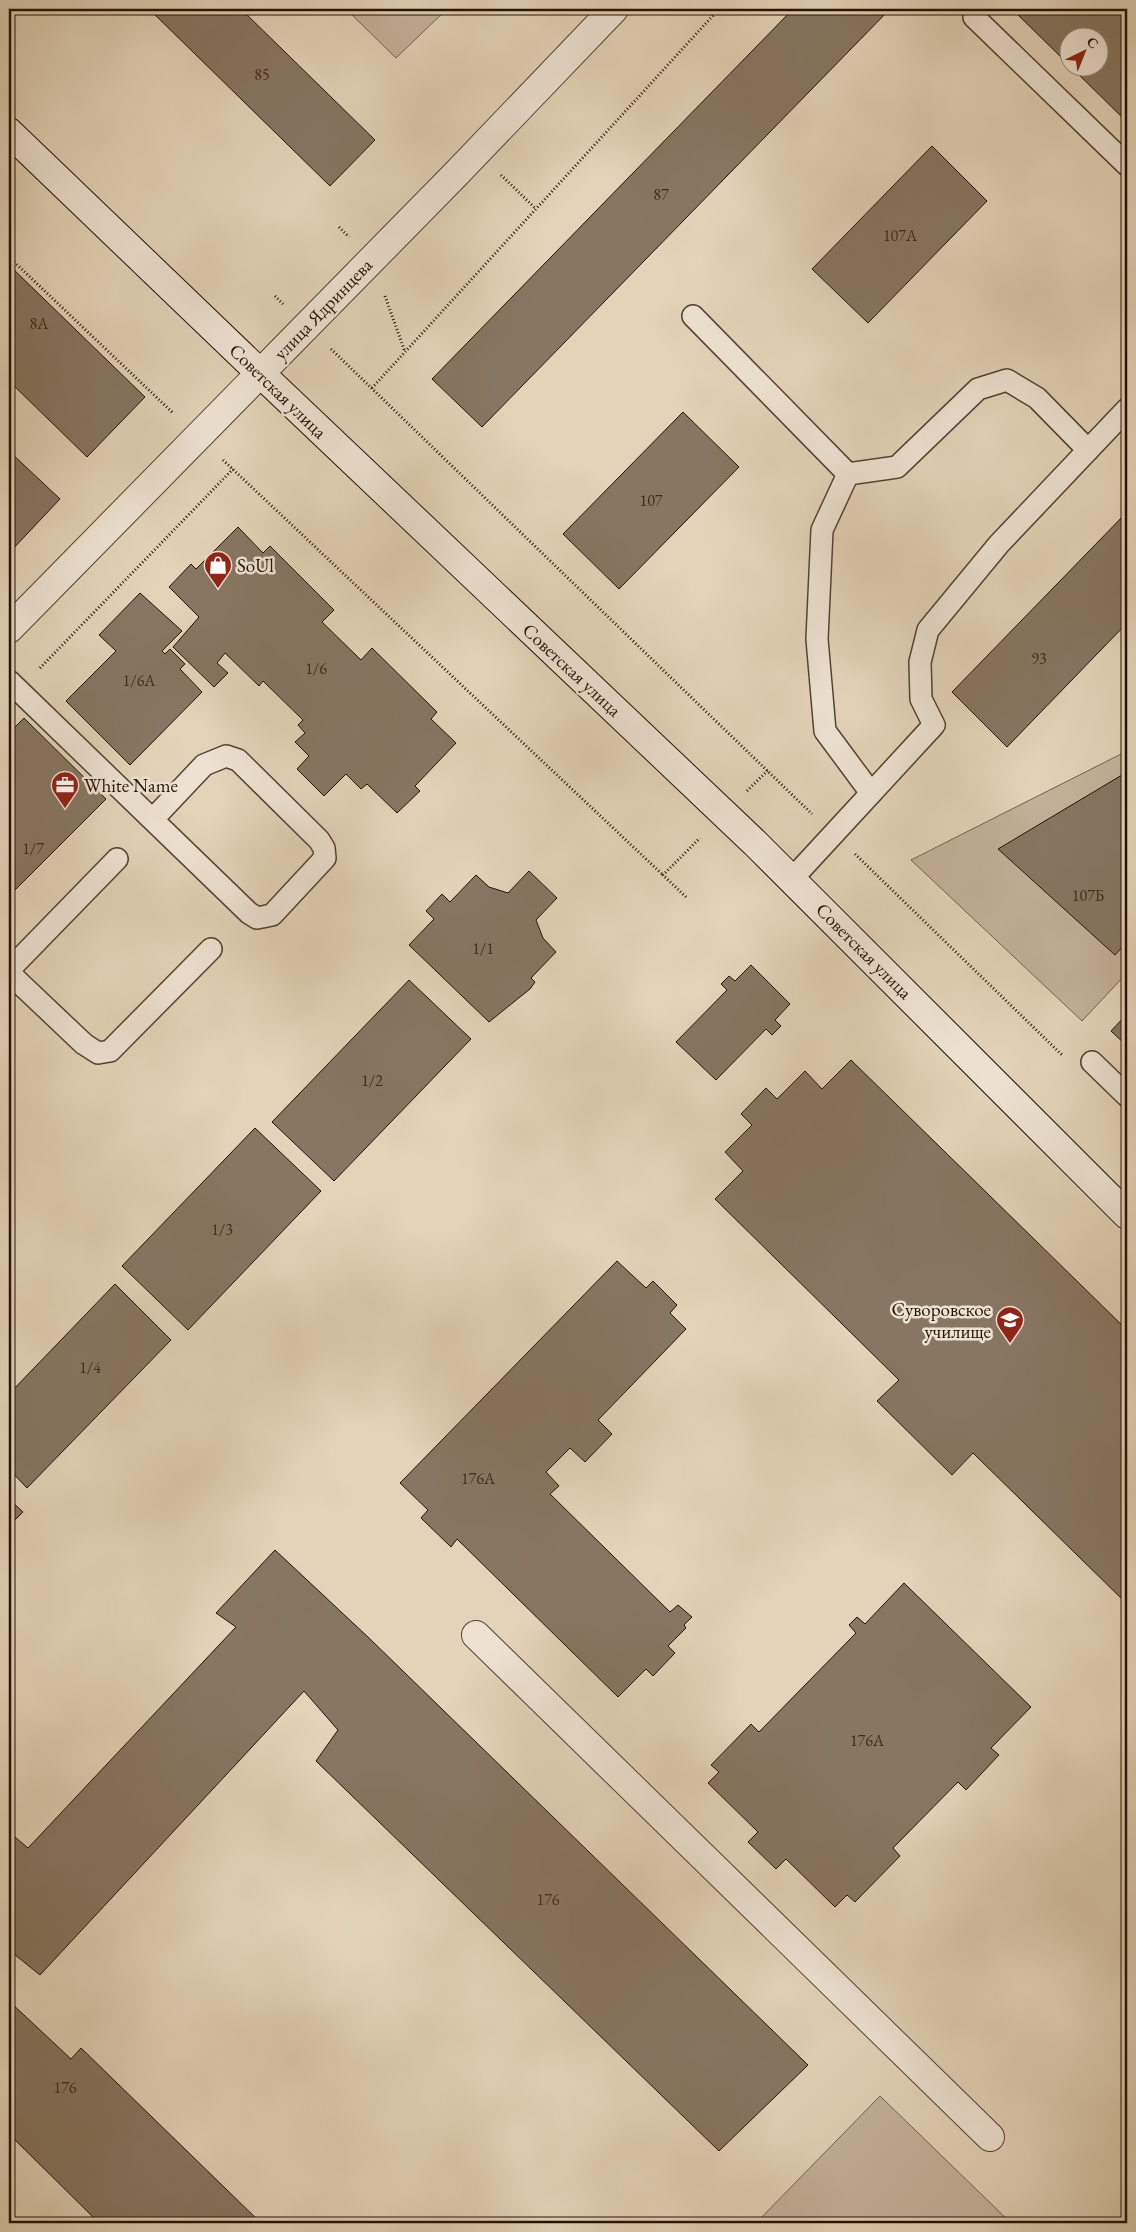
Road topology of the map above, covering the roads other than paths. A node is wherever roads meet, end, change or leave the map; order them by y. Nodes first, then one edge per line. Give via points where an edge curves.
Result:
1 (614, 9) edge
2 (974, 17) dead end
3 (9, 132) edge
4 (1127, 165) edge
5 (693, 316) dead end
6 (260, 374) junction
7 (1127, 409) edge
8 (1088, 450) junction
9 (848, 474) junction
10 (9, 629) edge
11 (14, 686) edge
12 (871, 793) junction
13 (153, 819) junction
14 (117, 859) dead end
15 (792, 879) junction
16 (211, 949) dead end
17 (9, 971) edge
18 (1092, 1062) dead end
19 (1127, 1096) edge
20 (1127, 1215) edge
21 (476, 1635) dead end
22 (990, 2137) dead end

1 - 6 street, улица Ядринцева
2 - 4 lane
3 - 6 street, Советская улица
5 - 9 lane
6 - 10 street, улица Ядринцева
6 - 15 street, Советская улица
7 - 8 lane
8 - 9 lane via 1036,398 1007,380 978,389 897,466
8 - 12 lane via 999,544 928,630 920,662 921,699 934,725
9 - 12 lane via 822,530 817,639 824,731
11 - 13 lane
12 - 15 lane via 836,836
13 - 13 lane via 257,918 272,915 324,858 324,848 319,840 238,760 226,756 204,765
14 - 17 lane
15 - 20 street, Советская улица
16 - 17 lane via 110,1051 98,1053 84,1044
18 - 19 lane
21 - 22 street

